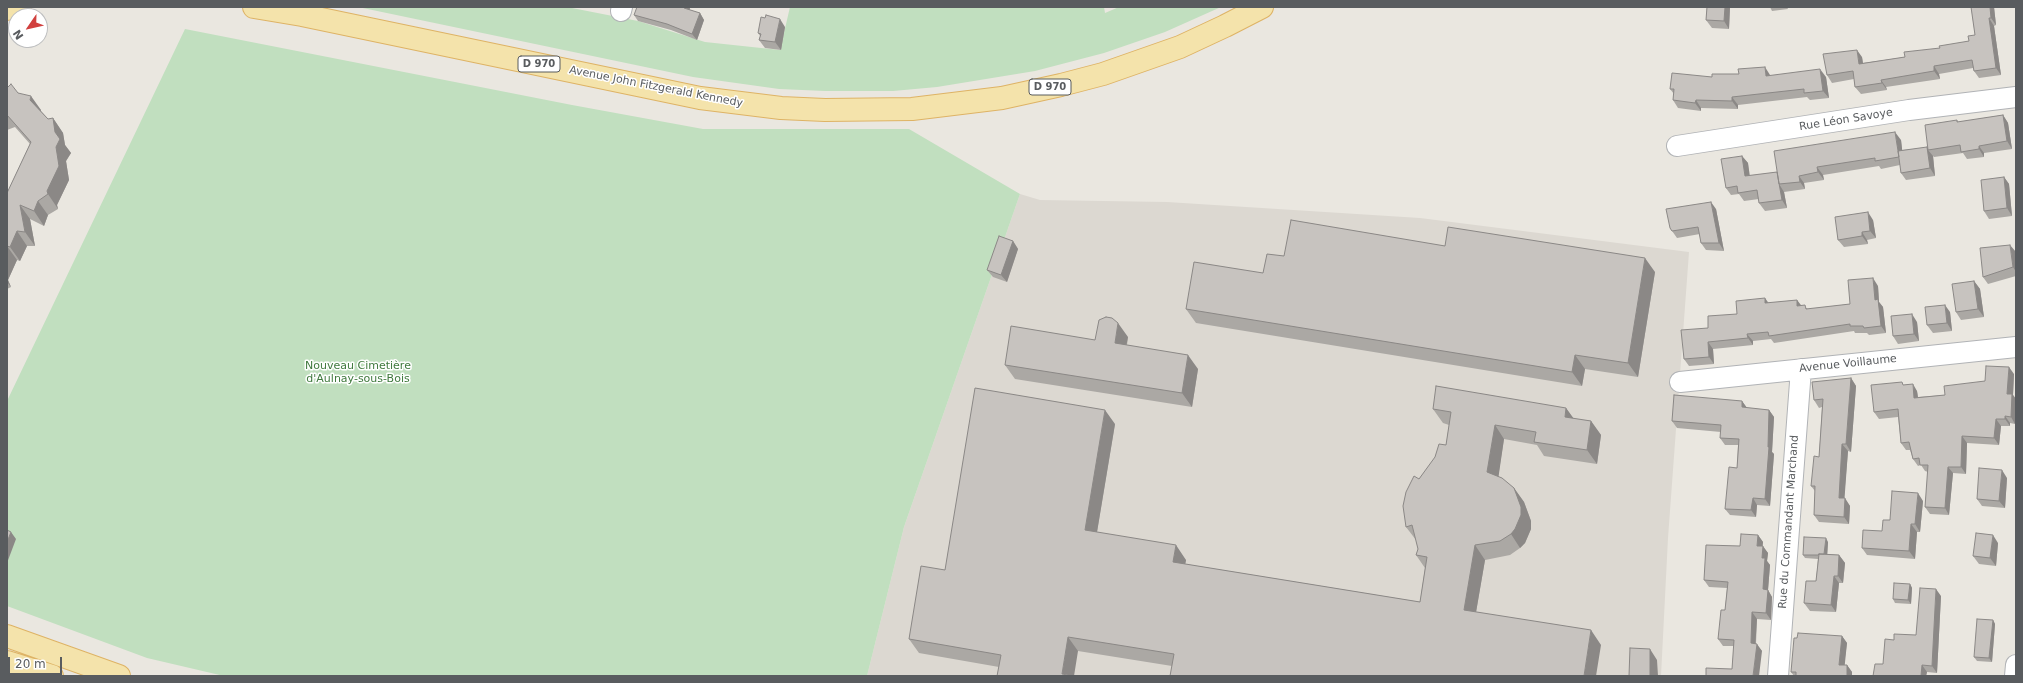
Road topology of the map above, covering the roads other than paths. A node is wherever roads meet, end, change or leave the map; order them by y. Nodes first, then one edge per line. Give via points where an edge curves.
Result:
1 (20, 7) edge
2 (254, 7) edge
3 (1262, 7) edge
4 (7, 9) edge
5 (2016, 97) edge
6 (1676, 146) dead end
7 (2016, 347) edge
8 (1801, 369) junction
9 (1680, 382) dead end
10 (7, 636) edge
11 (7, 662) edge
12 (2016, 665) edge
13 (52, 676) edge
14 (119, 676) edge
15 (1778, 676) edge
16 (2015, 676) edge

1 - 4 main road
2 - 3 main road, Avenue John Fitzgerald Kennedy / D 970 via 700,98 781,108 825,110 912,109 1002,98 1061,85 1103,74 1180,47
5 - 6 street, Rue Léon Savoye
7 - 8 street, Avenue Voillaume
8 - 9 street, Avenue Voillaume
8 - 15 street, Rue du Commandant Marchand
10 - 14 main road
11 - 13 main road
12 - 16 street

